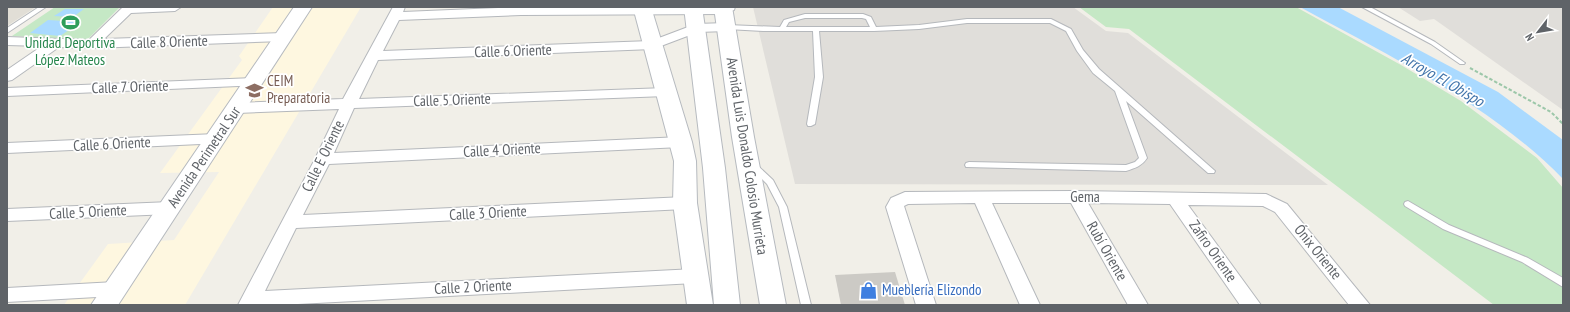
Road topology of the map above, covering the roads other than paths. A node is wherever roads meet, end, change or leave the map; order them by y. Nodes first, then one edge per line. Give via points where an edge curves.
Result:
1 (44, 7) edge
2 (175, 7) edge
3 (304, 7) edge
4 (1365, 7) edge
5 (129, 8) edge
6 (643, 9) edge
7 (397, 11) edge
8 (725, 13) edge
9 (694, 15) edge
10 (874, 28) junction
11 (782, 29) junction
12 (816, 29) junction
13 (7, 31) edge
14 (283, 38) junction
15 (7, 41) edge
16 (54, 44) junction
17 (92, 44) junction
18 (654, 45) junction
19 (374, 56) junction
20 (1462, 63) road end
21 (7, 77) edge
22 (254, 82) junction
23 (1118, 90) junction
24 (7, 92) edge
25 (666, 92) junction
26 (348, 105) junction
27 (237, 108) junction
28 (811, 124) dead end
29 (216, 139) junction
30 (681, 142) junction
31 (7, 148) edge
32 (323, 159) junction
33 (747, 161) junction
34 (969, 165) dead end
35 (1211, 171) dead end
36 (1076, 197) junction
37 (981, 198) junction
38 (1174, 198) junction
39 (1274, 202) joint
40 (685, 203) junction
41 (1408, 204) dead end
42 (170, 208) junction
43 (7, 215) edge
44 (290, 222) junction
45 (695, 276) junction
46 (1563, 283) edge
47 (7, 295) edge
48 (109, 297) edge
49 (250, 302) edge
50 (700, 305) edge
51 (727, 305) edge
52 (772, 305) edge
53 (806, 305) edge
54 (926, 305) edge
55 (1030, 305) edge
56 (1138, 305) edge
57 (1251, 305) edge
58 (1360, 305) edge

1 - 13 lane
2 - 5 street
3 - 14 street, Avenida Perimetral Sur
4 - 20 lane via 1433,43
5 - 17 street
6 - 7 street
6 - 9 street
6 - 18 street
7 - 19 street, Calle E Oriente
8 - 9 street
8 - 11 lane
8 - 33 street, Avenida Luis Donaldo Colosio Murrieta
9 - 18 street, Calle 6 Oriente
9 - 51 street, Avenida Luis Donaldo Colosio Murrieta via 714,168
10 - 11 lane via 869,18 863,16 806,16 786,21
10 - 12 lane
10 - 23 lane via 919,27 967,21 1055,22 1069,30 1087,61
11 - 12 lane
12 - 28 lane via 819,77
14 - 17 street, Calle 8 Oriente
14 - 22 street, Avenida Perimetral Sur
15 - 16 street, Calle 8 Oriente
16 - 17 street, Calle 8 Oriente
16 - 21 street
18 - 19 street, Calle 6 Oriente
18 - 25 street
19 - 26 street, Calle E Oriente
22 - 24 street, Calle 7 Oriente
22 - 27 street, Avenida Perimetral Sur
23 - 34 lane via 1143,158 1134,166 1126,168
23 - 35 lane
25 - 26 street, Calle 5 Oriente
25 - 30 street
26 - 27 street, Calle 5 Oriente
26 - 32 street, Calle E Oriente
27 - 29 street, Avenida Perimetral Sur
29 - 31 street, Calle 6 Oriente
29 - 42 street, Avenida Perimetral Sur
30 - 32 street, Calle 4 Oriente
30 - 40 street via 685,161
32 - 44 street, Calle E Oriente
33 - 52 street, Avenida Luis Donaldo Colosio Murrieta
33 - 53 lane via 770,182 783,207
36 - 37 street, Gema
36 - 38 street, Gema
36 - 56 street, Rubí Oriente
37 - 54 street, Gema via 905,198 897,202 895,207
37 - 55 street
38 - 39 street, Gema
38 - 57 street, Zafiro Oriente
39 - 58 street, Ónix Oriente via 1282,208
40 - 44 street, Calle 3 Oriente
40 - 45 street
41 - 46 lane via 1446,227 1525,260
42 - 43 street, Calle 5 Oriente
42 - 48 street, Avenida Perimetral Sur
44 - 49 street, Calle E Oriente
45 - 49 street, Calle 2 Oriente
45 - 50 street
47 - 48 street

